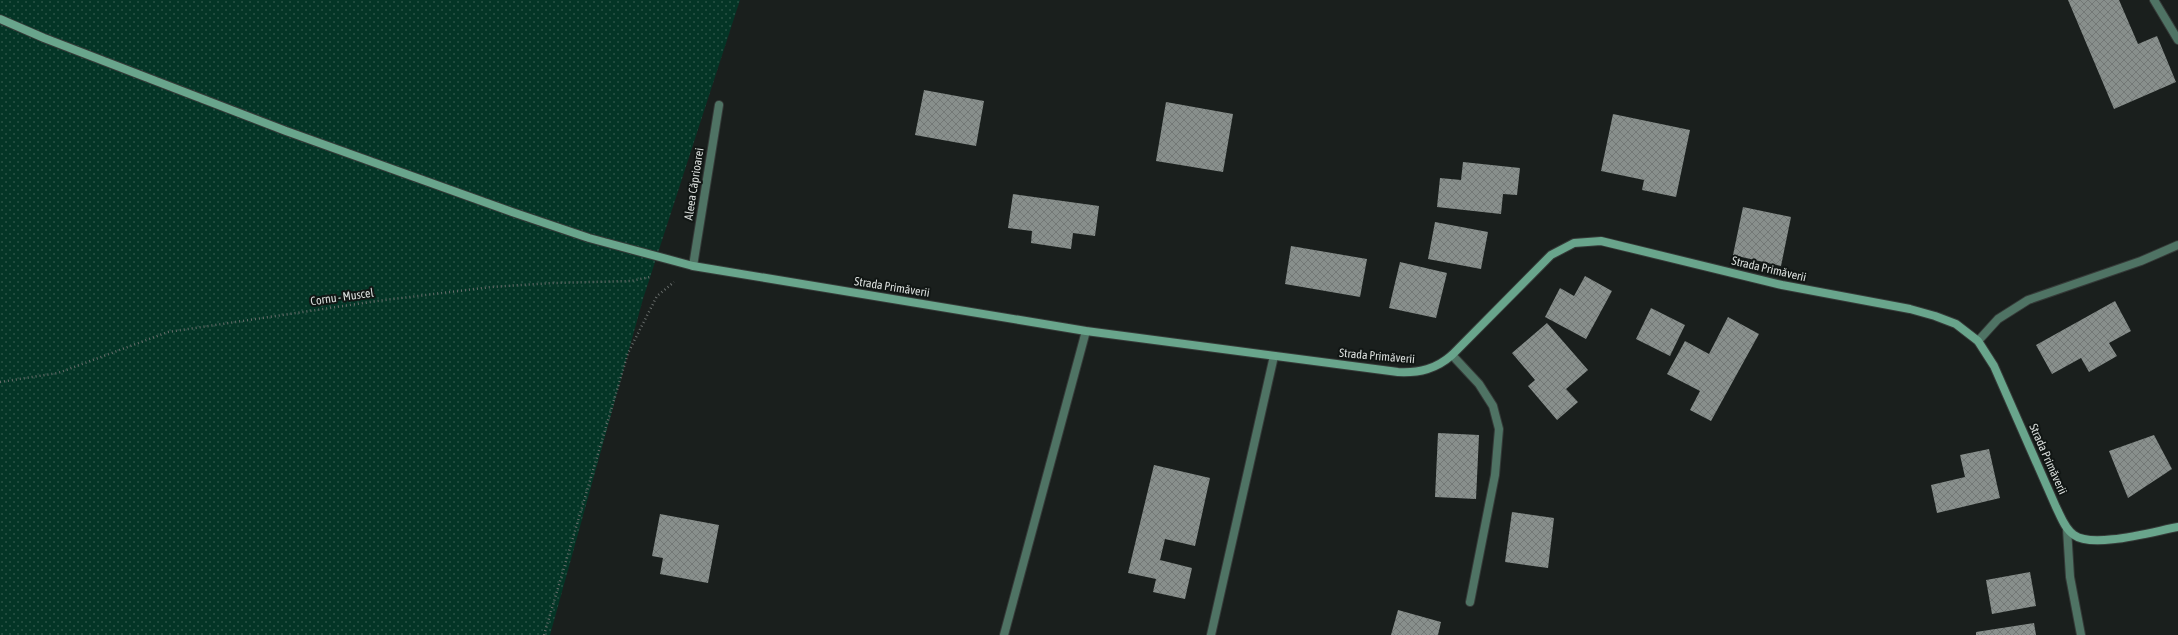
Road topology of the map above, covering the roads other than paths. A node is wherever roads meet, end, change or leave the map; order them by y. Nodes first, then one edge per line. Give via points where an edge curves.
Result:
1 (2154, 0) edge
2 (0, 19) edge
3 (2178, 40) edge
4 (719, 105) dead end
5 (2178, 245) edge
6 (693, 266) junction
7 (1086, 331) junction
8 (1978, 340) junction
9 (1452, 355) junction
10 (1274, 356) junction
11 (2178, 527) edge
12 (2067, 529) junction
13 (1470, 602) dead end
14 (1004, 635) edge
15 (1211, 635) edge
16 (2081, 635) edge

1 - 3 street
2 - 6 street, Strada Primăverii via 286,131 497,207 589,238
4 - 6 street, Aleea Căprioarei
5 - 8 street via 2141,261 2028,300 1998,318
6 - 7 street, Strada Primăverii
7 - 10 street, Strada Primăverii
7 - 14 street
8 - 9 street, Strada Primăverii via 1956,324 1935,316 1782,285 1601,241 1574,243 1551,255
8 - 12 street, Strada Primăverii via 1994,366
9 - 10 street, Strada Primăverii via 1436,366 1410,373
9 - 13 street via 1479,384 1493,406 1499,429 1495,475
10 - 15 street
11 - 12 street via 2089,541 2075,536
12 - 16 street via 2070,577

